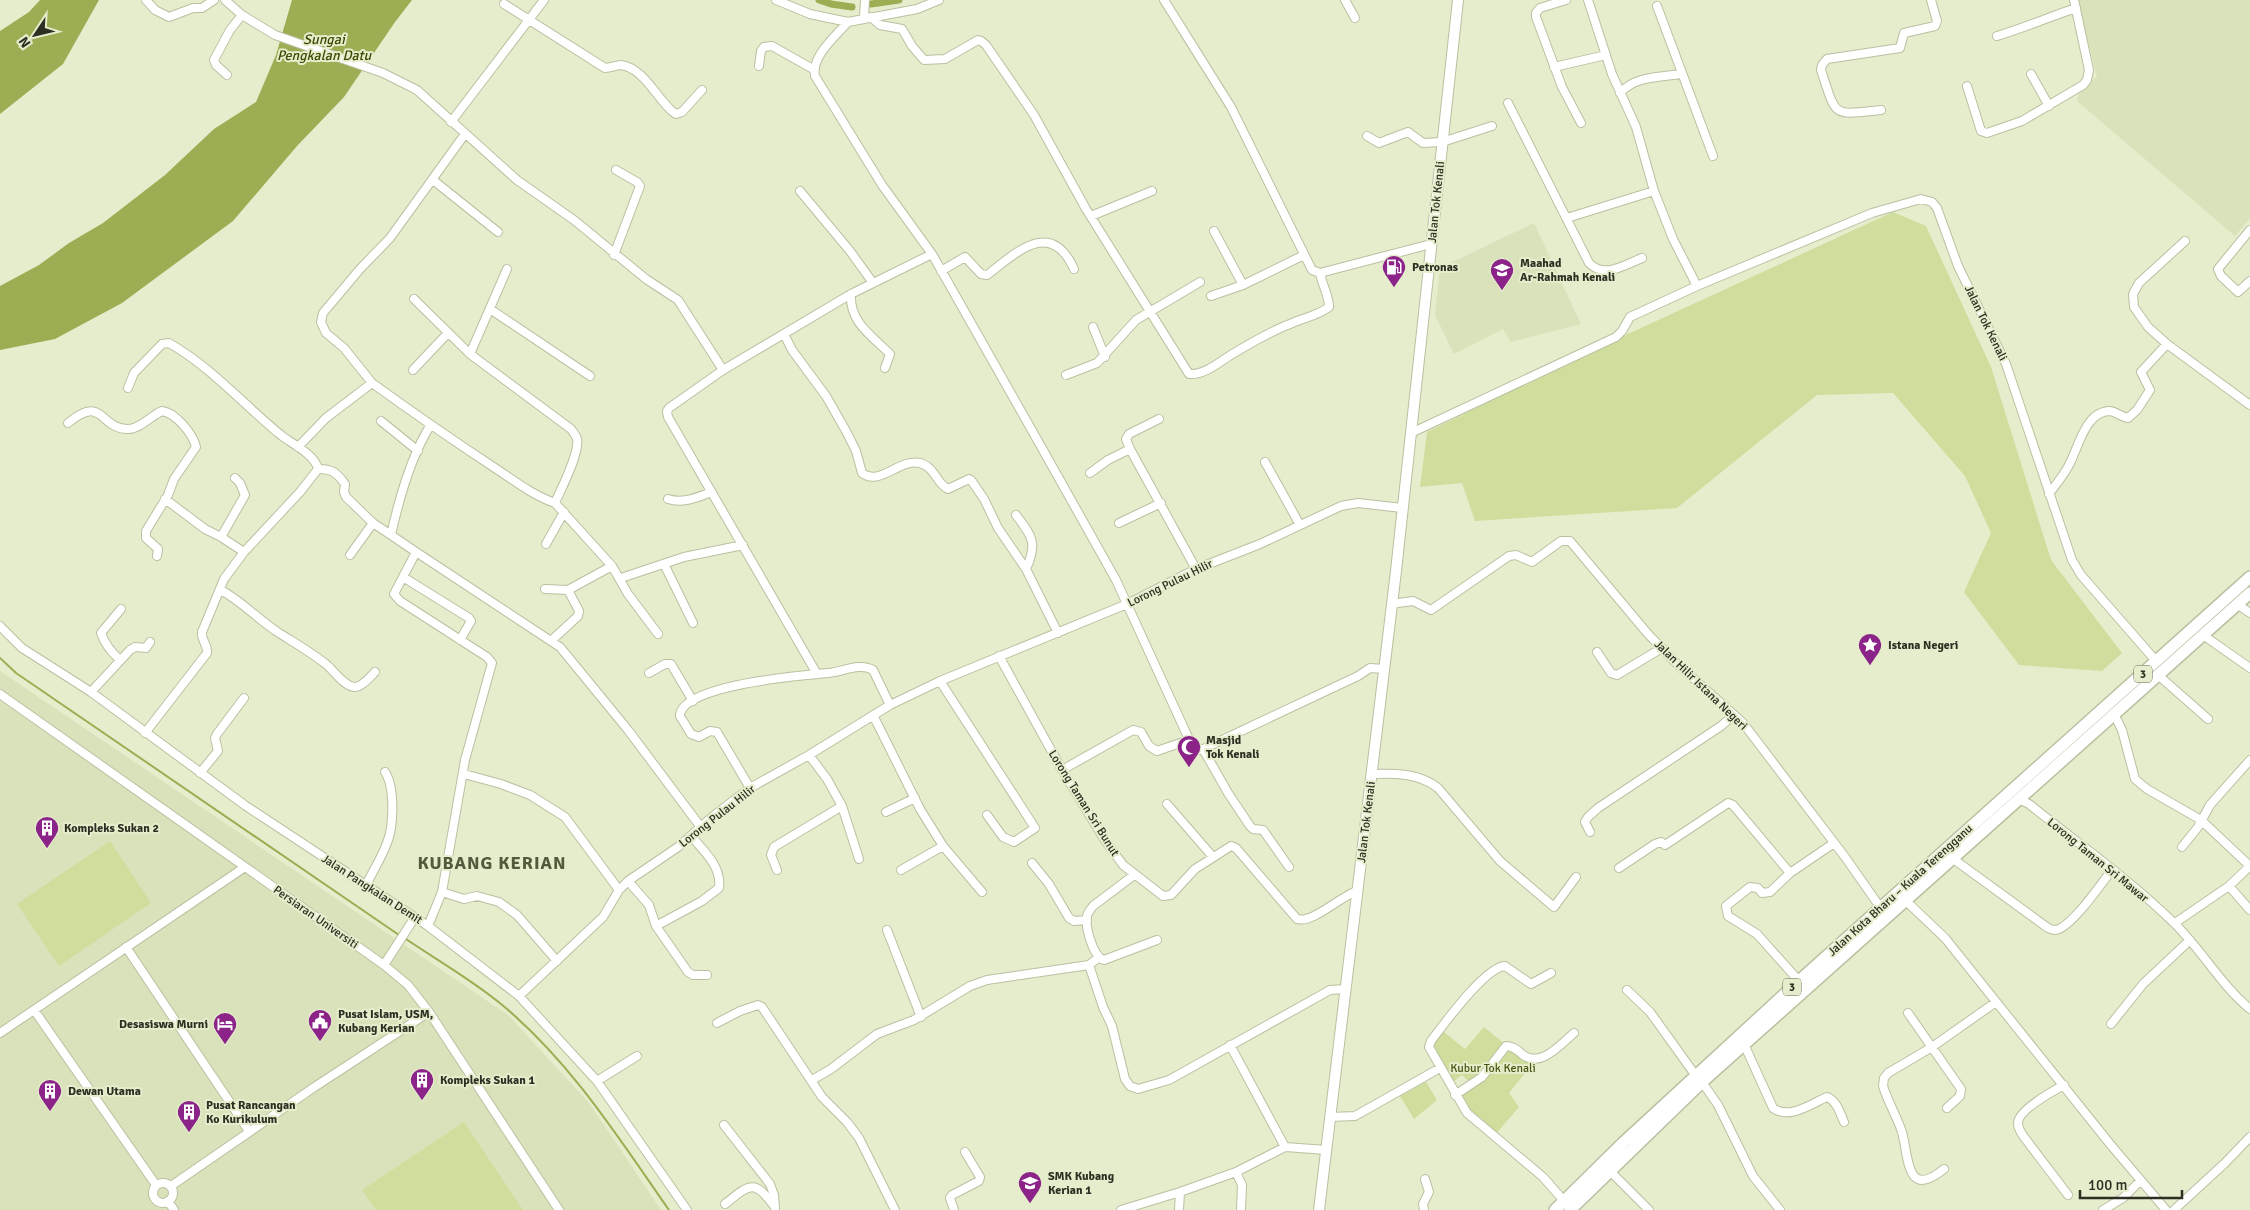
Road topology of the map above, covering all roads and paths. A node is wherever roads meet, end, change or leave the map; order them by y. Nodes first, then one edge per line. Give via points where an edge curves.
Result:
1 (146, 0) edge
2 (214, 0) edge
3 (225, 0) edge
4 (544, 0) edge
5 (776, 0) edge
6 (865, 0) edge
7 (939, 0) edge
8 (1164, 0) edge
9 (1345, 0) edge
10 (1458, 0) edge
11 (1566, 0) edge
12 (1588, 0) edge
13 (1931, 0) edge
14 (1555, 1) edge
15 (504, 4) dead end
16 (2075, 4) edge
17 (1657, 6) dead end
18 (242, 15) junction
19 (867, 17) junction
20 (1355, 18) dead end
21 (530, 19) junction
22 (848, 22) junction
23 (1996, 36) dead end
24 (1606, 55) junction
25 (759, 66) dead end
26 (1554, 67) junction
27 (813, 69) junction
28 (1682, 74) junction
29 (2031, 74) dead end
30 (227, 75) dead end
31 (1967, 86) dead end
32 (702, 90) dead end
33 (1620, 93) junction
34 (1508, 102) dead end
35 (2049, 106) junction
36 (1881, 110) dead end
37 (451, 122) junction
38 (1581, 123) dead end
39 (1492, 126) dead end
40 (466, 134) junction
41 (1367, 136) dead end
42 (1442, 142) junction
43 (1713, 156) dead end
44 (616, 170) dead end
45 (433, 180) junction
46 (800, 190) dead end
47 (1152, 191) dead end
48 (1654, 191) junction
49 (1091, 216) junction
50 (1568, 218) junction
51 (2250, 230) edge
52 (1214, 231) dead end
53 (498, 232) dead end
54 (2185, 241) dead end
55 (1431, 244) junction
56 (932, 254) junction
57 (614, 255) junction
58 (1304, 255) junction
59 (1642, 258) dead end
60 (1074, 269) dead end
61 (507, 270) dead end
62 (941, 271) junction
63 (1320, 273) junction
64 (2250, 281) edge
65 (1200, 282) dead end
66 (873, 283) junction
67 (1243, 285) junction
68 (1697, 286) junction
69 (851, 294) junction
70 (1211, 296) dead end
71 (414, 299) dead end
72 (490, 309) junction
73 (1150, 311) junction
74 (1093, 327) dead end
75 (447, 334) junction
76 (784, 334) junction
77 (2167, 344) junction
78 (470, 354) junction
79 (1105, 357) junction
80 (885, 368) dead end
81 (414, 370) dead end
82 (723, 370) junction
83 (1066, 375) dead end
84 (590, 376) dead end
85 (372, 383) junction
86 (128, 388) dead end
87 (2250, 405) edge
88 (1159, 419) dead end
89 (381, 421) dead end
90 (68, 423) dead end
91 (430, 426) junction
92 (1410, 433) junction
93 (298, 447) junction
94 (1130, 449) junction
95 (418, 451) junction
96 (1265, 462) dead end
97 (318, 469) junction
98 (1090, 473) dead end
99 (235, 478) dead end
100 (712, 492) junction
101 (2049, 494) junction
102 (165, 499) junction
103 (668, 499) dead end
104 (555, 503) junction
105 (1161, 503) junction
106 (1402, 508) junction
107 (564, 512) junction
108 (1016, 515) dead end
109 (1119, 523) dead end
110 (373, 524) junction
111 (1300, 525) junction
112 (391, 536) junction
113 (221, 537) junction
114 (546, 544) dead end
115 (743, 545) junction
116 (244, 552) junction
117 (416, 552) junction
118 (350, 555) dead end
119 (157, 556) dead end
120 (664, 564) junction
121 (612, 566) junction
122 (1026, 569) junction
123 (1196, 569) junction
124 (403, 576) junction
125 (2250, 576) edge
126 (621, 578) junction
127 (545, 589) dead end
128 (221, 590) junction
129 (568, 590) junction
130 (2250, 593) edge
131 (1127, 604) junction
132 (1392, 604) junction
133 (2238, 604) junction
134 (121, 609) dead end
135 (2250, 613) edge
136 (693, 623) dead end
137 (0, 626) edge
138 (1058, 633) junction
139 (658, 634) dead end
140 (2198, 634) junction
141 (460, 640) junction
142 (552, 640) junction
143 (150, 642) dead end
144 (1662, 648) junction
145 (1596, 652) dead end
146 (999, 656) junction
147 (120, 660) junction
148 (2156, 662) junction
149 (2250, 668) edge
150 (1384, 669) junction
151 (376, 672) dead end
152 (649, 673) dead end
153 (817, 674) junction
154 (2158, 675) junction
155 (940, 681) junction
156 (91, 692) junction
157 (0, 694) edge
158 (244, 698) dead end
159 (693, 701) junction
160 (890, 705) junction
161 (2114, 714) junction
162 (873, 715) junction
163 (1734, 715) junction
164 (2208, 719) dead end
165 (145, 733) junction
166 (1189, 740) junction
167 (1204, 748) junction
168 (809, 755) junction
169 (2250, 760) edge
170 (1062, 770) junction
171 (385, 772) dead end
172 (200, 773) junction
173 (464, 774) junction
174 (1371, 774) junction
175 (2038, 775) junction
176 (750, 788) junction
177 (915, 798) junction
178 (2020, 798) junction
179 (1167, 804) dead end
180 (842, 806) junction
181 (886, 812) dead end
182 (987, 816) dead end
183 (2201, 820) junction
184 (700, 826) junction
185 (1590, 832) dead end
186 (691, 836) junction
187 (1834, 842) junction
188 (943, 846) junction
189 (2182, 847) dead end
190 (1213, 857) junction
191 (1952, 858) junction
192 (859, 859) dead end
193 (1032, 863) dead end
194 (2250, 866) edge
195 (245, 867) junction
196 (1289, 868) dead end
197 (1618, 868) dead end
198 (777, 870) dead end
199 (901, 870) dead end
200 (2112, 870) junction
201 (1790, 873) junction
202 (1134, 875) junction
203 (1576, 877) dead end
204 (628, 881) junction
205 (366, 885) junction
206 (2229, 886) junction
207 (619, 890) junction
208 (1357, 891) junction
209 (442, 892) junction
210 (982, 892) dead end
211 (1905, 900) junction
212 (1880, 907) junction
213 (2250, 910) edge
214 (415, 917) junction
215 (1087, 920) junction
216 (2174, 923) junction
217 (428, 926) junction
218 (656, 926) junction
219 (887, 930) dead end
220 (1157, 940) dead end
221 (2190, 940) junction
222 (126, 947) junction
223 (1098, 958) junction
224 (556, 961) junction
225 (1090, 964) junction
226 (384, 965) junction
227 (1550, 973) dead end
228 (707, 975) dead end
229 (1799, 981) junction
230 (1346, 989) junction
231 (1626, 990) dead end
232 (519, 996) junction
233 (1996, 1002) junction
234 (2250, 1008) edge
235 (34, 1010) junction
236 (430, 1012) junction
237 (1908, 1013) dead end
238 (921, 1017) junction
239 (718, 1023) dead end
240 (2111, 1024) dead end
241 (0, 1033) edge
242 (1574, 1033) dead end
243 (1744, 1044) junction
244 (1230, 1045) junction
245 (1932, 1047) junction
246 (637, 1056) dead end
247 (1440, 1068) junction
248 (1699, 1079) junction
249 (812, 1080) junction
250 (597, 1081) junction
251 (2064, 1085) junction
252 (1455, 1095) junction
253 (1947, 1108) dead end
254 (1330, 1118) junction
255 (1844, 1122) dead end
256 (724, 1125) dead end
257 (250, 1131) junction
258 (2250, 1137) edge
259 (1286, 1147) junction
260 (1326, 1150) junction
261 (965, 1152) dead end
262 (1944, 1169) dead end
263 (1610, 1171) junction
264 (1236, 1172) junction
265 (1425, 1179) dead end
266 (2140, 1181) junction
267 (156, 1185) junction
268 (171, 1186) junction
269 (1180, 1192) junction
270 (2068, 1195) dead end
271 (168, 1201) junction
272 (725, 1204) dead end
273 (1572, 1206) edge
274 (775, 1209) edge
275 (174, 1210) edge
276 (559, 1210) edge
277 (687, 1210) edge
278 (895, 1210) edge
279 (954, 1210) edge
280 (1120, 1210) edge
281 (1178, 1210) edge
282 (1241, 1210) edge
283 (1319, 1210) edge
284 (1424, 1210) edge
285 (1555, 1210) edge
286 (1649, 1210) edge
287 (1780, 1210) edge
288 (2103, 1210) edge
289 (2166, 1210) edge
290 (2174, 1210) edge

1 - 2 street via 155,10 169,17 202,8
3 - 18 street
4 - 21 street
5 - 22 street via 810,14
6 - 19 street
7 - 19 street via 917,9
8 - 58 street via 1232,107
9 - 20 street
10 - 42 main road, Jalan Tok Kenali
11 - 14 street
12 - 24 street
13 - 36 street via 1937,21 1935,26 1904,33 1900,48 1827,59 1822,65 1833,106 1838,111 1848,114
14 - 26 street via 1536,13
15 - 21 street
16 - 23 street via 2024,28
16 - 35 street via 2089,70 2087,80
17 - 28 street
18 - 30 street via 214,60
18 - 37 street via 274,35 383,73 417,90
19 - 22 street
19 - 49 street via 880,25 902,29 924,60 945,59 981,41 1006,72 1034,116
21 - 32 street via 606,68 622,65 631,69 676,114 682,112
21 - 37 street
22 - 27 street via 823,51
24 - 26 street
24 - 33 street
25 - 27 street via 761,51 772,46
26 - 38 street
27 - 56 street via 855,144
28 - 33 street via 1637,81
28 - 43 street
29 - 35 street
31 - 35 street via 1984,133 2022,121
33 - 48 street via 1636,127
34 - 50 street
37 - 40 street
39 - 42 street
40 - 45 street
40 - 57 street via 517,180 574,220
41 - 42 street via 1379,143 1408,132 1423,143
42 - 55 main road, Jalan Tok Kenali
44 - 57 street via 640,186
45 - 53 street
45 - 85 street via 390,238 323,313 320,322 326,333 344,348
46 - 66 street
47 - 49 street
48 - 50 street
48 - 68 street
49 - 73 street
50 - 59 street via 1589,263 1596,269 1607,271
51 - 64 street via 2218,269 2220,276 2238,292
52 - 67 street
54 - 77 street via 2139,283 2133,294 2136,312
55 - 63 street
55 - 92 main road, Jalan Tok Kenali
56 - 62 street
56 - 66 street
57 - 82 street via 678,300
58 - 63 street via 1312,270
58 - 67 street
60 - 62 street via 1063,250 1046,241 1020,251 987,275 981,274 965,257
61 - 72 street
62 - 131 street
63 - 73 street via 1329,307 1287,324 1195,374 1189,374
65 - 73 street
66 - 69 street
67 - 70 street
68 - 92 street, Jalan Tok Kenali via 1630,317 1616,337
68 - 101 street, Jalan Tok Kenali via 1872,213 1921,199 1932,202 1958,266 2006,364
69 - 76 street
69 - 80 street via 850,307 856,320 890,354
71 - 75 street
72 - 78 street
72 - 84 street
73 - 79 street via 1130,325
74 - 79 street
75 - 78 street
75 - 81 street
76 - 82 street
76 - 122 street via 841,422 856,451 862,473 868,477 882,475 912,462 933,470 948,489 971,480
77 - 87 street
77 - 101 street via 2142,368 2141,375 2150,390 2138,410 2128,418 2110,411 2094,419 2081,435 2070,464
78 - 104 street via 575,434 578,440 572,462
79 - 83 street
82 - 100 street via 667,411 673,429
85 - 91 street
85 - 93 street via 326,418
86 - 93 street via 134,372 162,344 169,343 192,358
88 - 94 street via 1129,434 1126,439
89 - 95 street
90 - 102 street via 88,410 132,429 162,410 170,413 192,436 196,447
91 - 95 street
91 - 104 street via 526,489
92 - 106 main road, Jalan Tok Kenali
93 - 97 street
94 - 98 street
94 - 105 street
95 - 112 street
96 - 111 street
97 - 110 street via 332,470 340,477 346,497
97 - 116 street
99 - 113 street via 245,494
100 - 103 street via 686,501
100 - 115 street
101 - 148 street, Jalan Tok Kenali via 2072,560 2081,575
102 - 113 street via 205,530
102 - 119 street via 145,535 158,549
104 - 107 street
105 - 109 street
105 - 123 street
106 - 111 street, Lorong Pulau Hilir via 1341,506
106 - 132 main road, Jalan Tok Kenali
107 - 114 street
107 - 121 street
108 - 122 street via 1033,541 1032,557
110 - 112 street
110 - 118 street
111 - 123 street, Lorong Pulau Hilir
112 - 117 street
113 - 116 street
115 - 120 street
115 - 153 street
116 - 128 street via 224,579
117 - 124 street
117 - 142 street
120 - 126 street
120 - 136 street
121 - 126 street
121 - 129 street
122 - 138 street
123 - 131 street, Lorong Pulau Hilir
124 - 141 street via 395,597
124 - 141 street via 469,618 471,621
125 - 140 highway, Jalan Kota Bharu – Kuala Terengganu / 3
126 - 139 street via 628,594
127 - 129 street
128 - 151 street via 296,642 352,687
128 - 165 street via 202,632 207,653
129 - 142 street via 580,614
130 - 133 highway, Jalan Kota Bharu – Kuala Terengganu / 3
131 - 138 street, Lorong Pulau Hilir
131 - 166 street
132 - 144 street, Jalan Hilir Istana Negeri via 1413,601 1431,610 1509,556 1516,555 1532,562 1561,541 1570,542
132 - 150 main road, Jalan Tok Kenali
133 - 135 street
133 - 140 highway, Jalan Kota Bharu – Kuala Terengganu / 3
134 - 147 street via 101,633
137 - 156 street, Jalan Pangkalan Demit via 22,648
138 - 146 street, Lorong Pulau Hilir
140 - 148 highway, Jalan Kota Bharu – Kuala Terengganu / 3
140 - 149 street
140 - 154 highway, Jalan Kota Bharu – Kuala Terengganu / 3
141 - 173 street via 492,663
142 - 184 street via 570,656
143 - 147 street via 143,648 132,648
144 - 145 street via 1617,675
144 - 163 street, Jalan Hilir Istana Negeri
146 - 155 street, Lorong Pulau Hilir
146 - 170 street, Lorong Taman Sri Bunut
147 - 156 street
148 - 175 highway, Jalan Kota Bharu – Kuala Terengganu / 3
150 - 167 street via 1370,668
150 - 174 main road, Jalan Tok Kenali
152 - 159 street via 671,664
153 - 159 street via 729,687
153 - 160 street via 862,666 868,668 880,682
154 - 161 highway, Jalan Kota Bharu – Kuala Terengganu / 3
154 - 164 street
155 - 160 street, Lorong Pulau Hilir
155 - 182 street via 1035,828 1014,842 1003,838
156 - 165 street, Jalan Pangkalan Demit
157 - 195 street, Persiaran Universiti
158 - 172 street via 217,734 218,751
159 - 176 street via 680,713 682,720 695,736 704,736 713,730 717,732
160 - 162 street, Lorong Pulau Hilir
161 - 175 highway, Jalan Kota Bharu – Kuala Terengganu / 3
161 - 183 street via 2122,730 2134,779 2147,790
162 - 168 street, Lorong Pulau Hilir
162 - 177 street
163 - 185 street via 1588,817 1585,822
163 - 187 street, Jalan Hilir Istana Negeri
165 - 172 street, Jalan Pangkalan Demit
166 - 167 street via 1196,750
166 - 170 street via 1156,751 1141,732 1133,730
167 - 196 street via 1250,826 1263,830
168 - 176 street, Lorong Pulau Hilir
168 - 180 street via 828,779
169 - 183 street via 2210,805
170 - 202 street, Lorong Taman Sri Bunut via 1104,839
171 - 205 street via 391,784 390,834
172 - 205 street, Jalan Pangkalan Demit
173 - 207 street via 530,795 564,817
173 - 209 street
174 - 203 street via 1391,773 1426,779 1438,788 1500,861 1554,906
174 - 208 main road, Jalan Tok Kenali
175 - 178 highway, Jalan Kota Bharu – Kuala Terengganu / 3
175 - 212 highway, Jalan Kota Bharu – Kuala Terengganu / 3
176 - 184 street, Lorong Pulau Hilir
177 - 181 street
177 - 188 street
178 - 191 highway, Jalan Kota Bharu – Kuala Terengganu / 3
178 - 200 street, Lorong Taman Sri Mawar
179 - 190 street
180 - 192 street
180 - 198 street via 774,847 771,855
183 - 189 street
183 - 194 street
184 - 186 street, Lorong Pulau Hilir
186 - 204 street, Lorong Pulau Hilir
186 - 218 street via 714,864 719,874 719,888
187 - 201 street
187 - 212 street, Jalan Hilir Istana Negeri
188 - 199 street
188 - 210 street
190 - 202 street, Lorong Taman Sri Bunut via 1168,896 1163,896
190 - 208 street, Lorong Taman Sri Bunut via 1234,846 1293,916 1301,920
191 - 200 street via 2054,930 2085,905
191 - 211 highway, Jalan Kota Bharu – Kuala Terengganu / 3
193 - 215 street via 1069,918
194 - 206 street
195 - 222 street
195 - 226 street, Persiaran Universiti
197 - 201 street via 1655,844 1661,842 1665,845 1728,803 1734,805
200 - 216 street, Lorong Taman Sri Mawar
201 - 229 street via 1766,894 1754,886 1750,887 1729,902 1725,912 1757,934
202 - 215 street via 1094,906 1088,912
204 - 207 street, Lorong Pulau Hilir
204 - 218 street via 649,905
205 - 214 street, Jalan Pangkalan Demit
206 - 213 street
206 - 216 street
207 - 224 street, Lorong Pulau Hilir via 603,917
208 - 230 main road, Jalan Tok Kenali
209 - 217 street
209 - 224 street via 464,899 477,896 499,902 517,915
211 - 233 street via 1945,938
211 - 243 highway, Jalan Kota Bharu – Kuala Terengganu / 3
212 - 229 highway, Jalan Kota Bharu – Kuala Terengganu / 3
214 - 217 street, Jalan Pangkalan Demit
214 - 226 street
215 - 223 street via 1093,950
216 - 221 street, Lorong Taman Sri Mawar
217 - 232 street, Jalan Pangkalan Demit
218 - 228 street via 688,972
219 - 238 street
220 - 223 street via 1108,959
221 - 234 street, Lorong Taman Sri Mawar via 2232,993
221 - 240 street via 2143,984
222 - 235 street
222 - 257 street
223 - 225 street
224 - 232 street, Lorong Pulau Hilir
225 - 238 street via 987,980 954,994
225 - 244 street via 1112,1026 1125,1079 1134,1088 1143,1089 1168,1080
226 - 236 street, Persiaran Universiti via 408,985
227 - 247 street via 1531,984 1505,966 1495,969 1468,994 1431,1041 1430,1052
229 - 248 highway, Jalan Kota Bharu – Kuala Terengganu / 3
230 - 244 street via 1330,990
230 - 254 main road, Jalan Tok Kenali
231 - 248 street via 1650,1012
232 - 250 street, Jalan Pangkalan Demit
233 - 245 street
233 - 251 street
235 - 241 street
235 - 267 street
236 - 257 street
236 - 276 street, Persiaran Universiti
237 - 245 street
238 - 249 street via 876,1034
239 - 249 street via 758,1004
242 - 252 street via 1547,1056 1537,1059 1529,1059 1512,1046 1506,1046 1482,1077
243 - 248 highway, Jalan Kota Bharu – Kuala Terengganu / 3
243 - 255 street via 1773,1108 1785,1114 1827,1096 1836,1104
244 - 259 street
245 - 253 street via 1962,1092
245 - 262 street via 1888,1073 1883,1086 1902,1132 1911,1173 1922,1182
246 - 250 street
247 - 252 street
247 - 254 street via 1355,1116
248 - 263 highway, Jalan Kota Bharu – Kuala Terengganu / 3
248 - 273 highway, Jalan Kota Bharu – Kuala Terengganu / 3
248 - 287 street via 1718,1105 1752,1176
249 - 278 street via 822,1097 859,1138
250 - 277 street, Jalan Pangkalan Demit
251 - 266 street
251 - 270 street via 2030,1107 2018,1122 2024,1137
252 - 273 street via 1476,1123
254 - 260 main road, Jalan Tok Kenali
256 - 274 street via 770,1184
257 - 268 street
258 - 290 street
259 - 260 street
259 - 264 street
260 - 283 main road, Jalan Tok Kenali
261 - 279 street via 980,1177 979,1181 952,1195
263 - 273 highway, Jalan Kota Bharu – Kuala Terengganu / 3
263 - 286 street
264 - 269 street
264 - 282 street via 1242,1185
265 - 284 street via 1429,1192 1423,1204
266 - 288 street via 2123,1198
266 - 289 street
267 - 268 street via 165,1182
267 - 271 street via 153,1191 156,1200
268 - 271 street via 173,1192
269 - 280 street
269 - 281 street
271 - 275 street
272 - 274 street via 754,1186 762,1191
273 - 285 highway, Jalan Kota Bharu – Kuala Terengganu / 3

